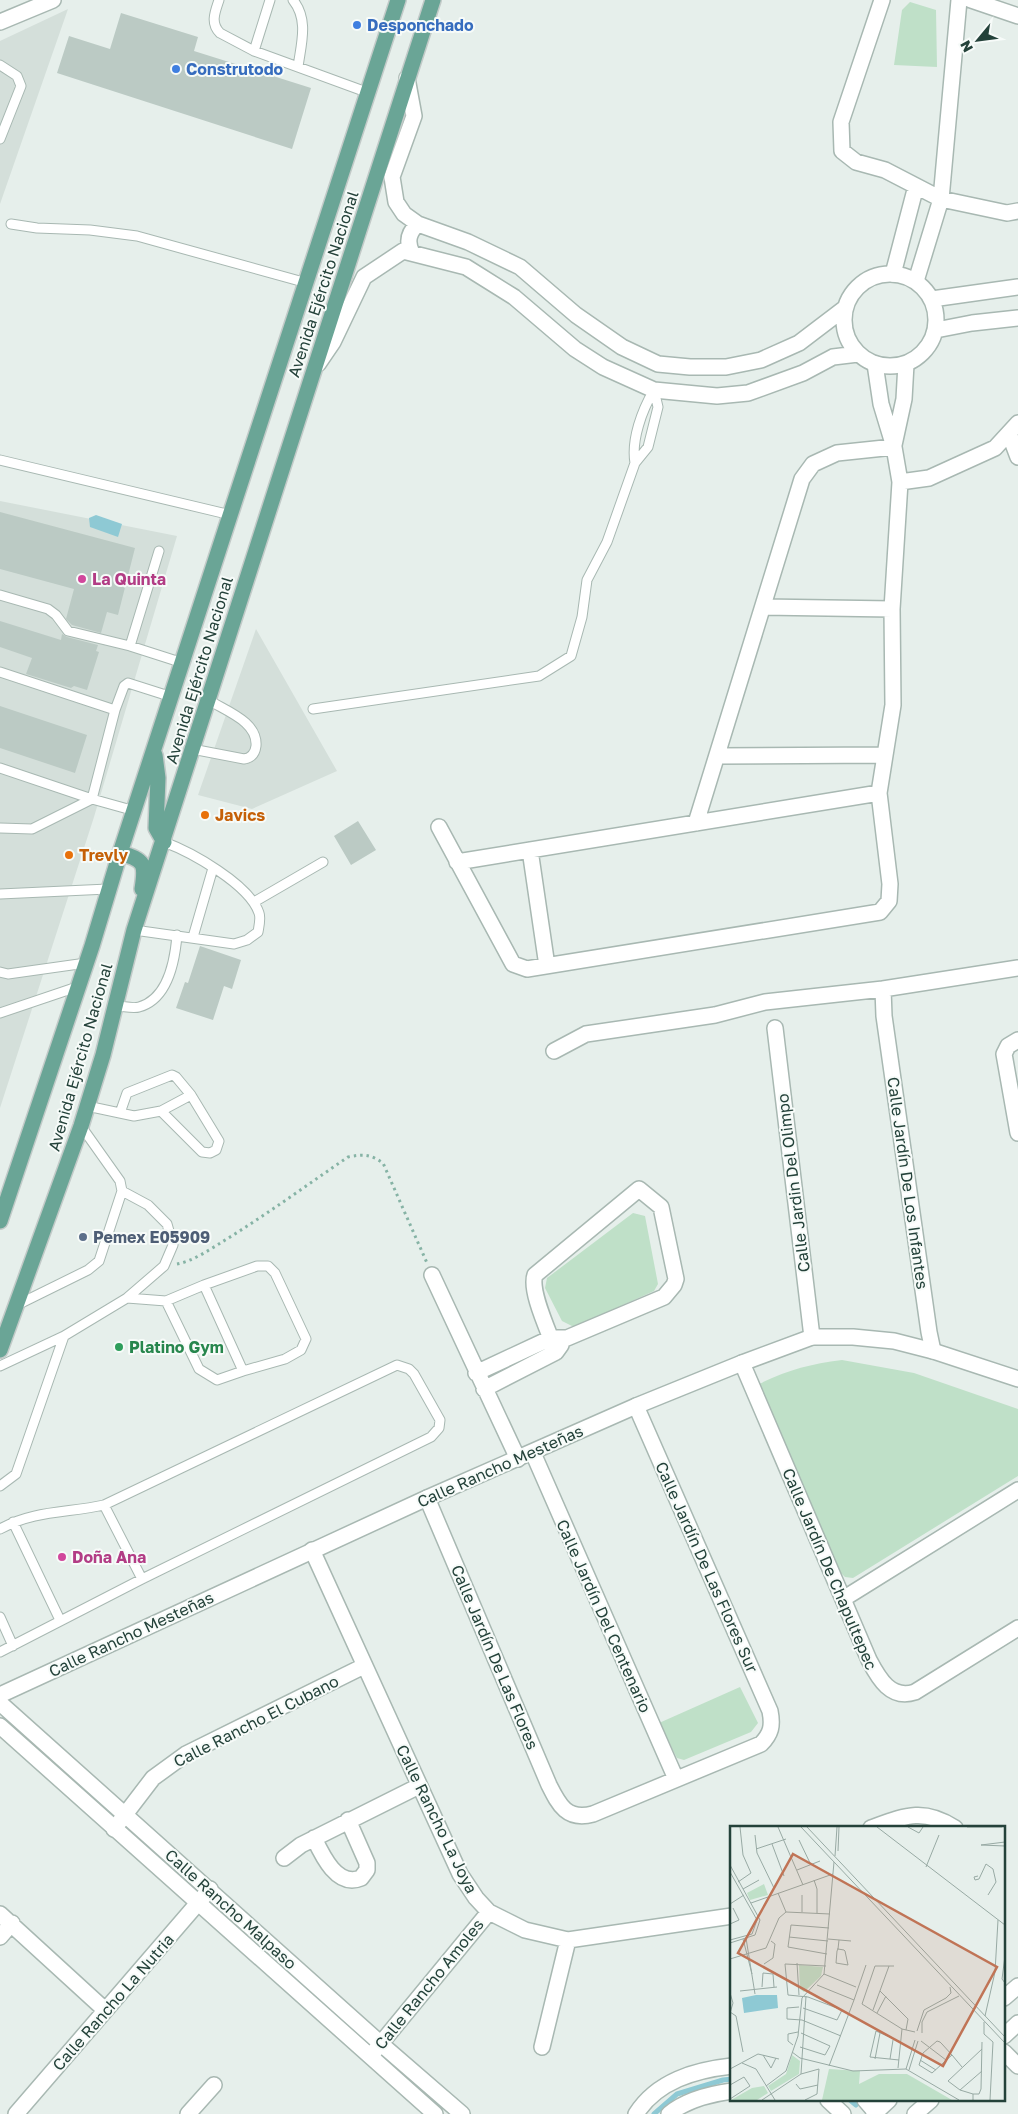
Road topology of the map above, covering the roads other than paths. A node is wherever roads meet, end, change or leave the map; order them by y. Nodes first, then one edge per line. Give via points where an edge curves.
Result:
1 (53, 0) edge
2 (219, 0) edge
3 (270, 0) edge
4 (293, 0) edge
5 (398, 0) edge
6 (433, 0) edge
7 (882, 0) edge
8 (959, 0) edge
9 (971, 0) edge
10 (1018, 16) edge
11 (0, 22) edge
12 (254, 51) junction
13 (0, 65) edge
14 (298, 67) junction
15 (406, 78) junction
16 (369, 93) junction
17 (0, 138) edge
18 (916, 186) junction
19 (941, 199) junction
20 (1018, 211) edge
21 (11, 224) dead end
22 (418, 224) junction
23 (412, 253) junction
24 (894, 274) junction
25 (916, 281) junction
26 (307, 283) junction
27 (1018, 287) edge
28 (932, 299) junction
29 (845, 308) junction
30 (1018, 318) edge
31 (936, 330) junction
32 (858, 354) junction
33 (658, 364) junction
34 (875, 364) junction
35 (906, 364) junction
36 (314, 370) junction
37 (654, 390) junction
38 (1014, 428) edge
39 (894, 447) junction
40 (1018, 457) edge
41 (0, 460) edge
42 (635, 463) junction
43 (900, 482) junction
44 (231, 516) junction
45 (158, 551) dead end
46 (0, 595) edge
47 (763, 607) junction
48 (892, 609) junction
49 (130, 646) junction
50 (183, 663) junction
51 (0, 672) edge
52 (172, 697) junction
53 (207, 700) junction
54 (313, 709) dead end
55 (115, 710) junction
56 (192, 750) junction
57 (154, 751) junction
58 (885, 755) junction
59 (717, 756) junction
60 (0, 768) edge
61 (879, 793) junction
62 (92, 799) junction
63 (135, 811) junction
64 (696, 823) junction
65 (439, 827) dead end
66 (0, 828) edge
67 (164, 842) junction
68 (530, 850) junction
69 (120, 853) junction
70 (322, 862) dead end
71 (457, 862) junction
72 (213, 868) junction
73 (108, 889) junction
74 (0, 894) edge
75 (254, 902) junction
76 (134, 930) junction
77 (177, 934) junction
78 (193, 937) junction
79 (86, 963) junction
80 (547, 966) junction
81 (1018, 968) edge
82 (0, 972) edge
83 (77, 988) junction
84 (883, 989) junction
85 (116, 1006) junction
86 (0, 1014) edge
87 (775, 1028) dead end
88 (1018, 1040) edge
89 (554, 1051) dead end
90 (190, 1095) junction
91 (87, 1106) junction
92 (161, 1111) junction
93 (120, 1113) junction
94 (80, 1126) junction
95 (1018, 1133) edge
96 (122, 1191) junction
97 (0, 1221) edge
98 (432, 1275) road end
99 (204, 1285) junction
100 (127, 1298) junction
101 (166, 1301) junction
102 (14, 1307) junction
103 (64, 1336) junction
104 (812, 1337) junction
105 (554, 1345) junction
106 (0, 1350) edge
107 (933, 1350) junction
108 (742, 1363) junction
109 (0, 1366) edge
110 (243, 1371) junction
111 (476, 1372) junction
112 (1018, 1379) edge
113 (484, 1389) junction
114 (636, 1406) junction
115 (533, 1453) junction
116 (518, 1459) junction
117 (0, 1486) edge
118 (1018, 1490) edge
119 (427, 1498) junction
120 (104, 1504) junction
121 (13, 1522) junction
122 (0, 1529) edge
123 (312, 1550) junction
124 (142, 1579) junction
125 (843, 1599) junction
126 (0, 1617) edge
127 (60, 1620) junction
128 (1018, 1628) edge
129 (13, 1646) junction
130 (0, 1652) edge
131 (364, 1666) junction
132 (0, 1695) edge
133 (0, 1703) edge
134 (0, 1726) edge
135 (676, 1779) junction
136 (419, 1786) junction
137 (125, 1815) junction
138 (348, 1820) junction
139 (877, 1826) edge
140 (952, 1826) edge
141 (114, 1829) junction
142 (314, 1838) junction
143 (284, 1858) dead end
144 (210, 1890) junction
145 (198, 1903) junction
146 (489, 1912) junction
147 (730, 1916) edge
148 (6, 1919) edge
149 (0, 1936) edge
150 (568, 1940) junction
151 (1018, 1986) edge
152 (1006, 1996) edge
153 (104, 2010) junction
154 (1018, 2023) edge
155 (1006, 2034) edge
156 (380, 2043) junction
157 (542, 2047) dead end
158 (1006, 2054) edge
159 (370, 2058) junction
160 (730, 2066) edge
161 (1018, 2066) edge
162 (214, 2086) dead end
163 (730, 2091) edge
164 (830, 2102) edge
165 (867, 2102) edge
166 (887, 2102) edge
167 (929, 2102) edge
168 (876, 2113) edge
169 (16, 2114) edge
170 (188, 2114) edge
171 (435, 2114) edge
172 (462, 2114) edge
173 (636, 2114) edge
174 (669, 2114) edge
175 (843, 2114) edge
176 (915, 2114) edge

1 - 11 street
2 - 12 lane via 213,18 215,28
3 - 12 lane
4 - 14 lane via 299,9 303,28
5 - 16 main road, Avenida Ejército Nacional
6 - 15 main road, Avenida Ejército Nacional
7 - 18 street via 840,122 842,151 856,162 885,170
8 - 19 street
9 - 10 street
12 - 14 lane
13 - 17 lane via 17,76 21,86
14 - 16 lane
15 - 22 street via 414,116 392,177 396,202 404,214
15 - 36 main road, Avenida Ejército Nacional
16 - 26 main road, Avenida Ejército Nacional
18 - 19 street
18 - 24 street
19 - 20 street via 1007,213
19 - 25 street
21 - 26 lane via 137,236
22 - 23 street via 408,241
22 - 33 street via 468,242 520,267 576,315 622,347
23 - 36 street via 403,251 364,277 334,342
23 - 37 street via 466,267 514,297 575,349 603,368
24 - 25 street
24 - 29 street via 878,275 863,282 852,293
25 - 28 street
26 - 44 main road, Avenida Ejército Nacional
27 - 28 street
28 - 31 street
29 - 32 street via 846,332
29 - 33 street via 799,343 761,360 726,367
30 - 31 street
31 - 35 street via 925,351
32 - 34 street
32 - 37 street via 833,358 748,394 717,396
33 - 37 street
34 - 35 street via 890,367
34 - 39 street via 881,404
35 - 39 street via 904,399
36 - 53 main road, Avenida Ejército Nacional
37 - 42 lane via 646,403 633,450
37 - 42 lane via 658,407 648,447
38 - 40 street
38 - 43 street via 995,448 929,478
39 - 43 street
39 - 47 street via 837,454 813,464 802,478
41 - 44 lane
42 - 54 lane via 607,542 588,580 571,656 539,676
43 - 48 street
44 - 50 main road, Avenida Ejército Nacional
45 - 49 lane
46 - 49 lane via 48,609 68,631
47 - 48 street
47 - 59 street
48 - 58 street via 893,705
49 - 50 lane
50 - 52 main road, Avenida Ejército Nacional
51 - 55 lane
52 - 55 lane via 128,683
52 - 57 main road, Avenida Ejército Nacional
53 - 56 main road, Avenida Ejército Nacional
53 - 56 lane via 250,726 256,736 255,752 244,760
55 - 62 lane
56 - 67 main road, Avenida Ejército Nacional
57 - 63 main road, Avenida Ejército Nacional
57 - 67 main road via 158,778 156,828
58 - 59 street
58 - 61 street
59 - 64 street
60 - 62 lane
61 - 64 street
61 - 80 street via 890,884 889,901 880,912
62 - 63 lane
62 - 66 lane via 32,829
63 - 69 main road, Avenida Ejército Nacional
64 - 68 street
65 - 71 street
67 - 72 lane via 184,849
67 - 76 main road, Avenida Ejército Nacional
68 - 71 street
68 - 80 street
69 - 73 main road, Avenida Ejército Nacional
69 - 76 main road via 136,857 145,872
70 - 75 lane
71 - 80 street via 513,964 527,970
72 - 75 lane via 248,893
72 - 78 lane
73 - 74 lane
73 - 79 main road, Avenida Ejército Nacional
75 - 78 lane via 260,915 258,932 247,940 234,944
76 - 77 lane
76 - 85 main road, Avenida Ejército Nacional
77 - 78 lane
77 - 85 lane via 176,953 168,978 155,999 138,1007
79 - 82 lane via 8,974
79 - 83 main road, Avenida Ejército Nacional
81 - 84 street
83 - 86 lane
83 - 97 main road, Avenida Ejército Nacional
84 - 89 street via 764,1002 715,1015 586,1034
84 - 107 street, Calle Jardín De Los Infantes via 884,1016
85 - 91 main road, Avenida Ejército Nacional
87 - 104 street, Calle Jardin Del Olimpo
88 - 95 street via 1008,1046 1004,1054
90 - 92 lane
90 - 92 lane via 220,1140 216,1150 202,1152
90 - 93 lane via 172,1075 127,1093
91 - 93 lane
91 - 94 main road, Avenida Ejército Nacional
92 - 93 lane via 134,1116
94 - 96 lane via 120,1180
94 - 102 main road, Avenida Ejército Nacional
96 - 100 lane via 148,1205 167,1224 173,1245 164,1266
96 - 102 lane via 99,1261 88,1270
98 - 111 street
99 - 101 lane
99 - 110 lane
99 - 110 lane via 257,1266 268,1266 275,1273 306,1340 301,1350 285,1359
100 - 101 lane
100 - 103 lane
101 - 110 lane via 199,1368 217,1380
102 - 106 main road, Avenida Ejército Nacional
103 - 109 lane
103 - 117 lane via 16,1474
104 - 107 street, Calle Rancho Mesteñas via 894,1341
104 - 108 street, Calle Rancho Mesteñas
105 - 105 street via 533,1285 535,1275 639,1189 661,1207 676,1279 674,1285 664,1297
105 - 111 street
105 - 113 street
107 - 112 street, Calle Rancho Mesteñas
108 - 114 street, Calle Rancho Mesteñas
108 - 125 street, Calle Jardín De Chapultepec
111 - 113 street
113 - 116 street
114 - 115 street, Calle Rancho Mesteñas
114 - 135 street, Calle Jardín De Las Flores Sur via 770,1712 771,1730 761,1744
115 - 116 street, Calle Rancho Mesteñas
115 - 135 street, Calle Jardín Del Centenario
116 - 119 street, Calle Rancho Mesteñas
118 - 125 street
119 - 123 street, Calle Rancho Mesteñas
119 - 135 street, Calle Jardín De Las Flores via 549,1785 560,1804 568,1813 585,1816
120 - 121 lane via 79,1510 56,1510
120 - 124 lane
120 - 124 lane via 397,1365 414,1374 440,1420 439,1428 431,1437
121 - 122 lane
121 - 127 lane
123 - 131 street, Calle Rancho La Joya
123 - 132 street, Calle Rancho Mesteñas
124 - 127 lane
125 - 128 street, Calle Jardín De Chapultepec via 876,1675 888,1688 906,1695
126 - 129 lane
127 - 129 lane
129 - 130 lane
131 - 136 street, Calle Rancho La Joya
131 - 137 street, Calle Rancho El Cubano via 186,1754 152,1778
133 - 137 street, Calle Rancho Malpaso
134 - 141 street, Calle Rancho Malpaso
136 - 138 street
136 - 146 street, Calle Rancho La Joya via 460,1874
137 - 141 street, Calle Rancho El Cubano
137 - 144 street, Calle Rancho Malpaso
138 - 142 street
138 - 142 street via 367,1863 367,1870 361,1878 341,1876 329,1865
139 - 140 street via 918,1814 938,1818
141 - 145 street, Calle Rancho Malpaso
142 - 143 street
144 - 145 street, Calle Rancho La Nutria
144 - 156 street, Calle Rancho Malpaso
145 - 153 street, Calle Rancho La Nutria
145 - 159 street, Calle Rancho Malpaso
146 - 150 street, Calle Rancho La Joya via 525,1930
146 - 156 street, Calle Rancho Amoles
147 - 150 street, Calle Rancho La Joya
148 - 149 street
148 - 153 street
150 - 157 street
151 - 152 street
153 - 169 street, Calle Rancho La Nutria
154 - 155 street
156 - 159 street, Calle Rancho Amoles
156 - 172 street, Calle Rancho Malpaso
158 - 161 street
159 - 171 street, Calle Rancho Malpaso
160 - 173 street via 710,2068 665,2085
162 - 170 street
163 - 174 street via 699,2098
164 - 175 street
165 - 168 street
166 - 168 street
167 - 176 street

